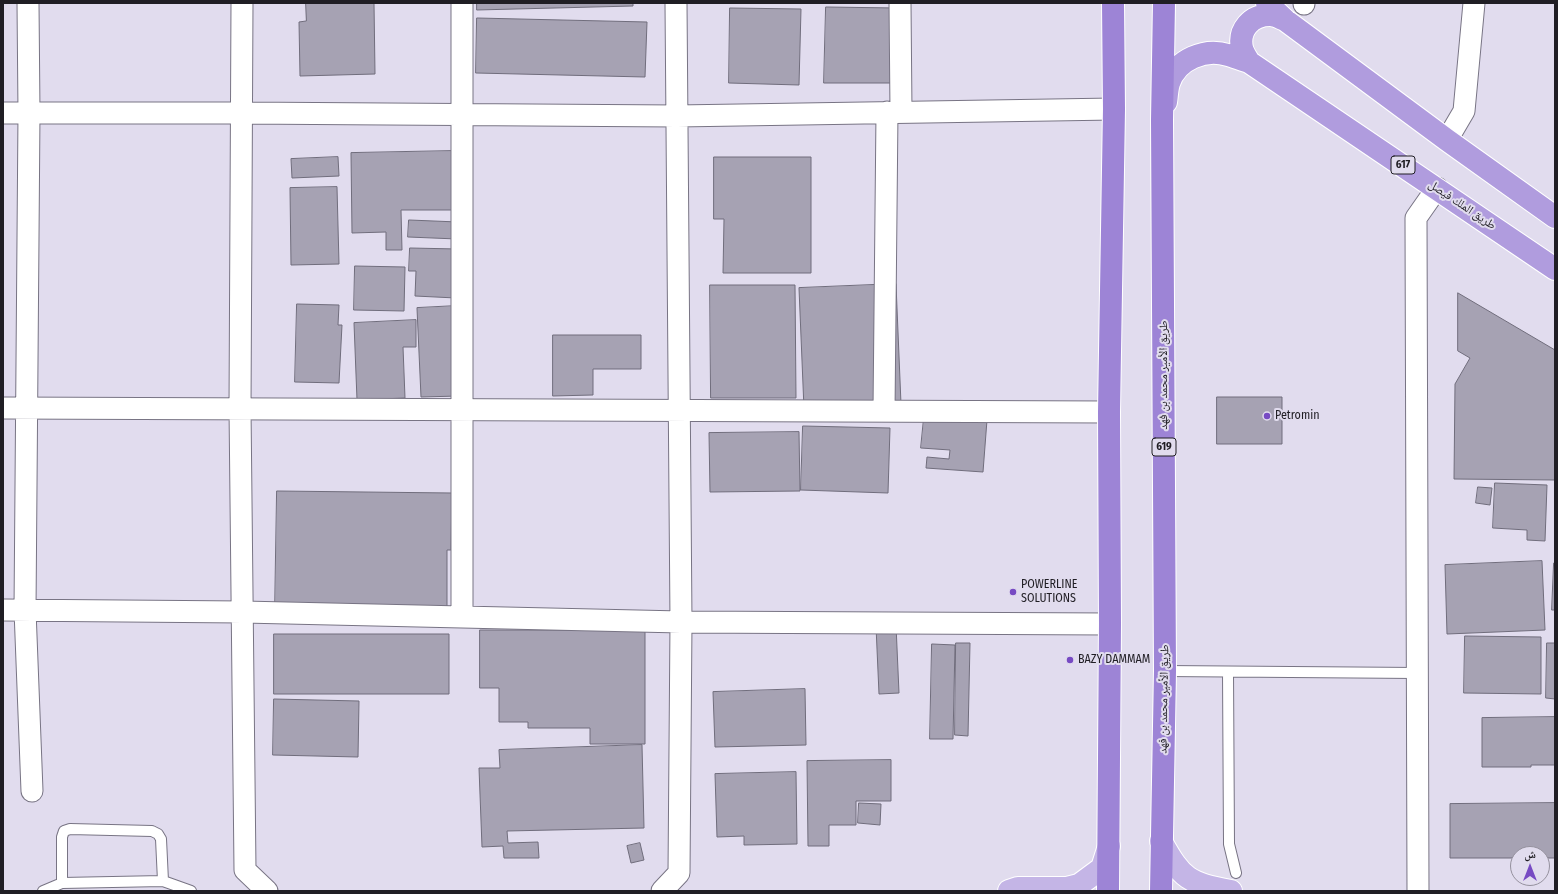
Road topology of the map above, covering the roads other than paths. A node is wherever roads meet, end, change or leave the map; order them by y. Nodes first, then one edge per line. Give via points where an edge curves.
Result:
1 (28, 3) edge
2 (242, 3) edge
3 (462, 3) edge
4 (676, 3) edge
5 (900, 3) edge
6 (1113, 3) edge
7 (1164, 3) edge
8 (1268, 3) edge
9 (1474, 3) edge
10 (1285, 20) junction
11 (1249, 62) junction
12 (1114, 109) junction
13 (242, 112) junction
14 (894, 112) junction
15 (3, 113) edge
16 (29, 113) junction
17 (462, 114) junction
18 (677, 116) junction
19 (1162, 120) junction
20 (1447, 140) junction
21 (1437, 188) junction
22 (1555, 217) edge
23 (1555, 269) edge
24 (3, 408) edge
25 (27, 408) junction
26 (240, 408) junction
27 (463, 409) junction
28 (678, 410) junction
29 (884, 411) junction
30 (1109, 412) junction
31 (3, 610) edge
32 (25, 610) junction
33 (243, 612) junction
34 (462, 617) junction
35 (681, 622) junction
36 (1110, 624) junction
37 (1165, 671) junction
38 (1228, 672) junction
39 (1417, 673) junction
40 (32, 791) dead end
41 (1161, 841) junction
42 (1108, 846) junction
43 (163, 881) junction
44 (1234, 882) edge
45 (62, 883) junction
46 (43, 891) edge
47 (191, 891) edge
48 (267, 891) edge
49 (662, 891) edge
50 (1009, 891) edge
51 (1108, 891) edge
52 (1161, 891) edge
53 (1418, 891) edge

1 - 16 street
2 - 13 street
3 - 17 street
4 - 18 street
5 - 14 street
6 - 12 highway
7 - 19 highway, طريق الأمير محمد بن فهد / 619
8 - 10 highway
9 - 20 street via 1464,111
10 - 11 highway via 1271,15 1259,17 1244,27 1242,49
10 - 20 highway
11 - 19 highway, طريق الملك فيصل via 1227,54 1210,53 1198,55 1185,62 1175,71 1169,83
11 - 21 highway, طريق الملك فيصل / 617
12 - 14 street
12 - 30 highway
13 - 16 street
13 - 17 street
13 - 26 street
14 - 18 street
14 - 29 street
15 - 16 street
16 - 25 street
17 - 18 street
17 - 27 street
18 - 28 street
19 - 37 highway, طريق الأمير محمد بن فهد / 619
20 - 22 highway
21 - 23 highway, طريق الملك فيصل / 617
21 - 39 street via 1416,218
24 - 25 street
25 - 26 street
25 - 32 street
26 - 27 street
26 - 33 street
27 - 28 street
27 - 34 street
28 - 29 street
28 - 35 street
29 - 30 street
30 - 36 highway
31 - 32 street
32 - 33 street
32 - 40 street
33 - 34 street
33 - 48 street via 245,870
34 - 35 street
35 - 36 street
35 - 49 street via 679,872
36 - 42 highway
37 - 38 lane
37 - 41 highway, طريق الأمير محمد بن فهد / 619
38 - 39 lane
38 - 44 lane via 1229,844
39 - 53 street
41 - 44 main road via 1173,862 1194,882 1211,888
41 - 52 highway, طريق الأمير محمد بن فهد / 619
42 - 50 main road via 1102,868 1078,885 1067,888 1018,888
42 - 51 highway
43 - 45 lane
43 - 45 lane via 161,839 158,834 152,831 70,829 64,831 62,837
43 - 47 lane
45 - 46 lane

